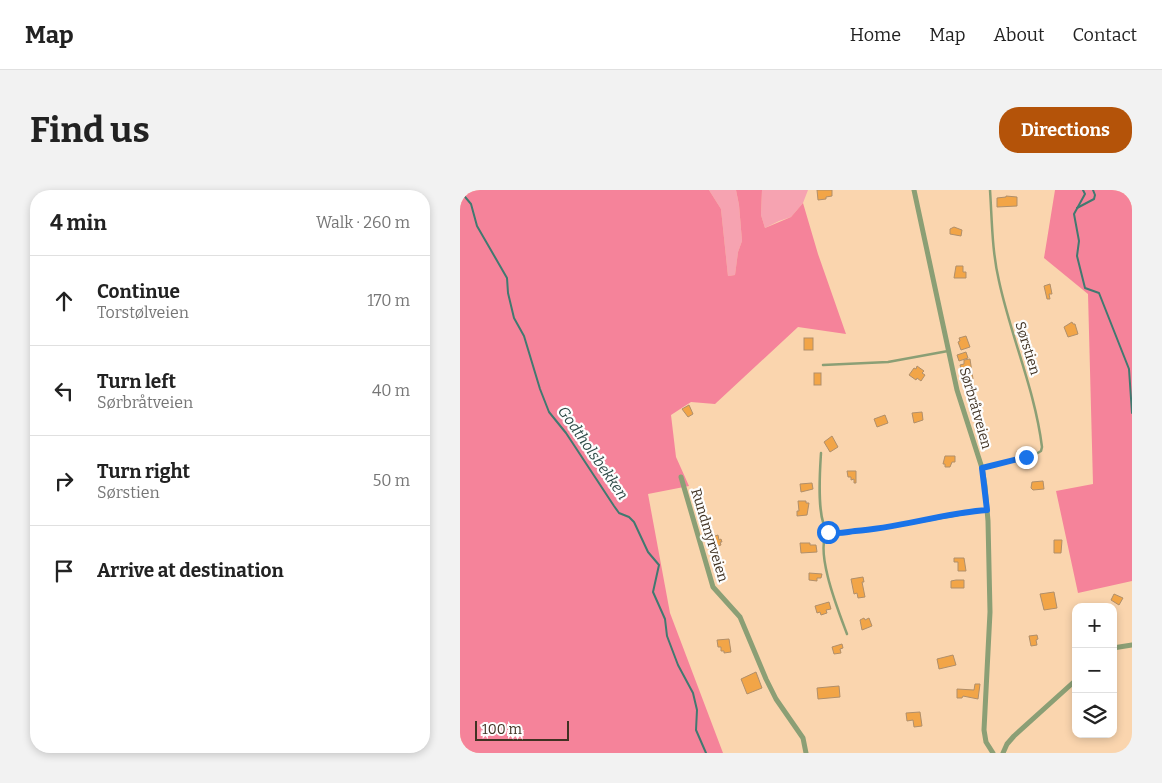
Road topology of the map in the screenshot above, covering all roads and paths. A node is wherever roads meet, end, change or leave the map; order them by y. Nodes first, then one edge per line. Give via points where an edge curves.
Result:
1 (914, 190) edge
2 (990, 190) edge
3 (948, 351) junction
4 (823, 365) dead end
5 (821, 453) dead end
6 (982, 468) junction
7 (681, 477) dead end
8 (987, 510) junction
9 (828, 532) junction
10 (847, 634) dead end
11 (1132, 645) edge
12 (1117, 647) edge
13 (1072, 684) edge
14 (806, 753) edge
15 (993, 753) edge
16 (1003, 753) edge

1 - 3 street, Sørbråtveien
2 - 6 lane, Sørstien via 998,280 1023,363 1042,447 1036,454
3 - 4 lane via 888,362
3 - 6 street, Sørbråtveien via 961,406
5 - 9 lane via 821,502 823,524
6 - 8 street, Sørbråtveien
7 - 14 street, Rundmyrveien via 713,587 740,617 766,680 803,738
8 - 9 lane via 880,529 838,534
8 - 15 street, Sørbråtveien via 990,612 984,730 986,742
9 - 10 lane via 824,542 826,569
11 - 12 street
13 - 16 street via 1014,736

